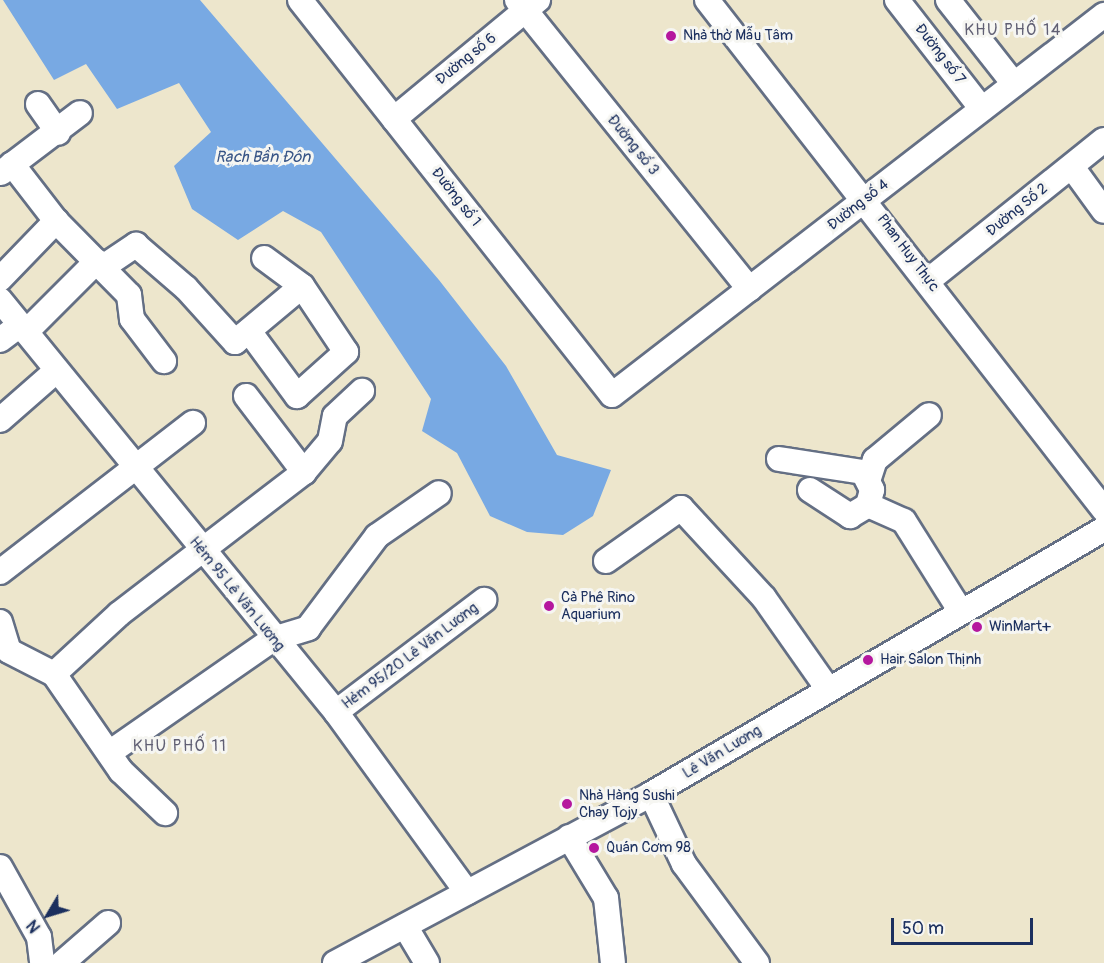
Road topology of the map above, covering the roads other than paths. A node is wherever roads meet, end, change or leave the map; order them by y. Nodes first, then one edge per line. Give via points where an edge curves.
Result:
1 (300, 0) edge
2 (707, 0) edge
3 (897, 0) edge
4 (948, 0) edge
5 (527, 4) edge
6 (1104, 15) edge
7 (1014, 84) junction
8 (38, 104) dead end
9 (982, 109) junction
10 (80, 113) dead end
11 (394, 119) junction
12 (58, 133) junction
13 (1104, 140) edge
14 (1072, 167) junction
15 (6, 169) edge
16 (866, 198) junction
17 (1104, 211) edge
18 (56, 220) junction
19 (264, 258) dead end
20 (100, 264) junction
21 (0, 279) edge
22 (929, 280) junction
23 (302, 286) junction
24 (748, 289) junction
25 (0, 300) edge
26 (23, 329) junction
27 (249, 331) junction
28 (0, 340) edge
29 (164, 361) dead end
30 (56, 370) junction
31 (312, 385) junction
32 (362, 392) dead end
33 (612, 395) joint
34 (246, 396) dead end
35 (929, 415) dead end
36 (335, 416) junction
37 (0, 420) edge
38 (193, 423) dead end
39 (779, 459) dead end
40 (133, 465) junction
41 (304, 472) junction
42 (869, 478) junction
43 (810, 490) dead end
44 (439, 493) dead end
45 (868, 505) junction
46 (1104, 510) edge
47 (1104, 529) edge
48 (201, 550) junction
49 (606, 561) dead end
50 (0, 572) edge
51 (484, 600) dead end
52 (961, 612) junction
53 (0, 622) edge
54 (273, 639) junction
55 (54, 674) junction
56 (828, 689) junction
57 (336, 712) junction
58 (108, 753) junction
59 (651, 794) junction
60 (165, 813) dead end
61 (569, 837) junction
62 (0, 867) edge
63 (467, 892) junction
64 (108, 923) dead end
65 (405, 926) junction
66 (42, 963) edge
67 (62, 963) edge
68 (335, 963) edge
69 (427, 963) edge
70 (613, 963) edge
71 (757, 963) edge

1 - 11 street, Đường số 1
2 - 16 street, Phan Huy Thực
3 - 9 street, Đường số 7
4 - 7 street
5 - 11 street, Đường số 6
5 - 24 street, Đường số 3
6 - 7 street, Đường số 4
7 - 9 street, Đường số 4
8 - 12 street
9 - 16 street, Đường số 4
10 - 12 street
11 - 33 street, Đường số 1
12 - 15 street
13 - 14 street, Đường Số 2
14 - 17 street
14 - 22 street, Đường Số 2
15 - 18 street
16 - 22 street, Phan Huy Thực
16 - 24 street, Đường số 4
18 - 20 street
18 - 21 street
19 - 23 street
20 - 26 street
20 - 27 street via 136,244 186,288 235,342
20 - 29 street via 129,295 132,318
22 - 46 street, Phan Huy Thực
23 - 27 street
23 - 31 street via 346,352
24 - 33 street, Đường số 4
25 - 26 street, Hẻm 95 Lê Văn Lương
26 - 28 street
26 - 30 street, Hẻm 95 Lê Văn Lương
27 - 31 street via 297,396
30 - 37 street
30 - 40 street, Hẻm 95 Lê Văn Lương
31 - 36 street
32 - 36 street
34 - 41 street
35 - 42 street via 875,460
36 - 41 street via 330,441
38 - 40 street
39 - 42 street via 856,469
40 - 48 street, Hẻm 95 Lê Văn Lương
40 - 50 street
41 - 48 street
42 - 45 street
43 - 45 street via 850,516
44 - 54 street via 377,536 308,628
45 - 52 street via 904,520
47 - 52 street, Lê Văn Lương
48 - 54 street, Hẻm 95 Lê Văn Lương
48 - 55 street via 119,614
49 - 56 street via 681,508 764,598
51 - 57 street, Hẻm 95/20 Lê Văn Lương
52 - 56 street, Lê Văn Lương
53 - 55 street via 9,651
54 - 57 street, Hẻm 95 Lê Văn Lương
54 - 58 street
55 - 58 street
56 - 59 street, Lê Văn Lương
57 - 63 street, Hẻm 95 Lê Văn Lương
58 - 60 street
59 - 61 street, Lê Văn Lương
59 - 71 street via 684,864
61 - 63 street, Lê Văn Lương
61 - 70 street via 606,898
62 - 66 street via 39,937
63 - 65 street, Lê Văn Lương
64 - 67 street
65 - 68 street, Lê Văn Lương
65 - 69 street

